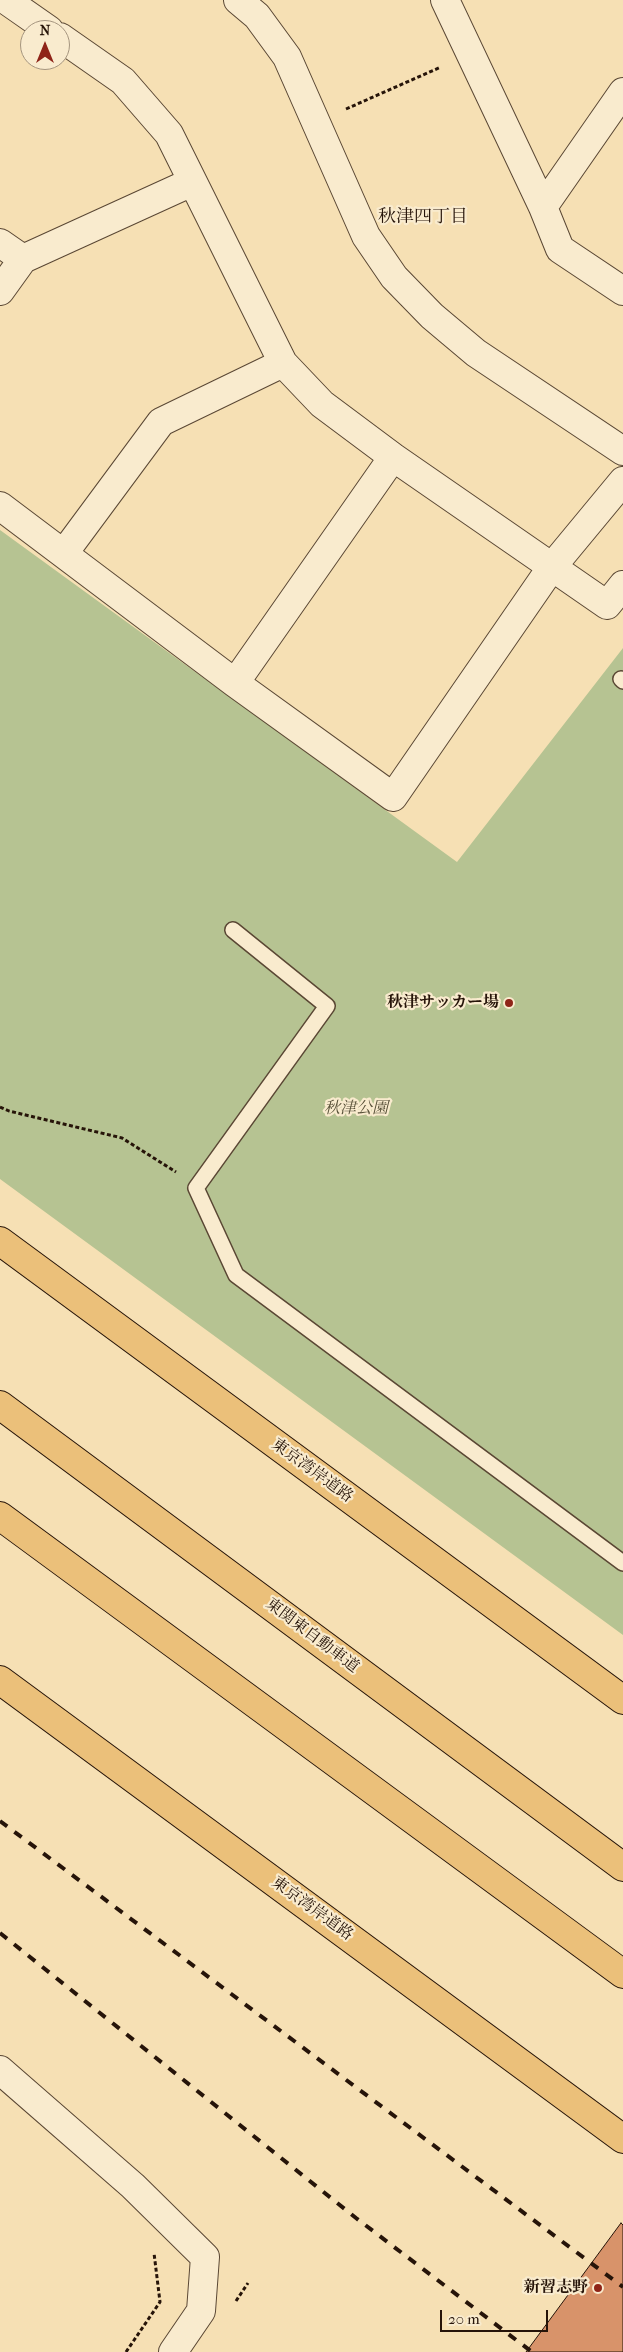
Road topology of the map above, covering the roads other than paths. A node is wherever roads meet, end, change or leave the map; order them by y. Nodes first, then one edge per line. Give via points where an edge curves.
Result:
1 (6, 0) edge
2 (445, 0) edge
3 (254, 5) edge
4 (35, 20) edge
5 (70, 44) edge
6 (623, 92) edge
7 (192, 182) junction
8 (543, 207) junction
9 (0, 243) edge
10 (23, 259) junction
11 (0, 291) edge
12 (623, 291) edge
13 (283, 363) junction
14 (623, 451) edge
15 (393, 457) junction
16 (623, 481) edge
17 (0, 506) edge
18 (64, 553) junction
19 (552, 568) junction
20 (623, 585) edge
21 (235, 683) junction
22 (233, 930) dead end
23 (0, 1241) edge
24 (0, 1405) edge
25 (0, 1516) edge
26 (623, 1562) edge
27 (0, 1680) edge
28 (623, 1700) edge
29 (623, 1867) edge
30 (623, 1974) edge
31 (0, 2070) edge
32 (623, 2139) edge
33 (173, 2352) edge

1 - 4 street
2 - 8 street
3 - 14 street via 287,57 366,236 394,277 432,316 476,353
5 - 7 street via 123,81 148,108 168,134
6 - 8 street
7 - 10 street
7 - 13 street
8 - 12 street via 560,249
9 - 10 street
10 - 11 street
13 - 15 street via 322,404
13 - 18 street via 161,422
15 - 19 street
15 - 21 street
16 - 19 street
17 - 18 street
18 - 21 street
19 - 20 street via 607,605
19 - 21 street via 393,797
22 - 26 lane via 327,1006 196,1188 236,1275
23 - 28 highway, 東京湾岸道路
24 - 29 highway, 東関東自動車道
25 - 30 highway
27 - 32 highway, 東京湾岸道路
31 - 33 street via 133,2186 205,2257 201,2311

